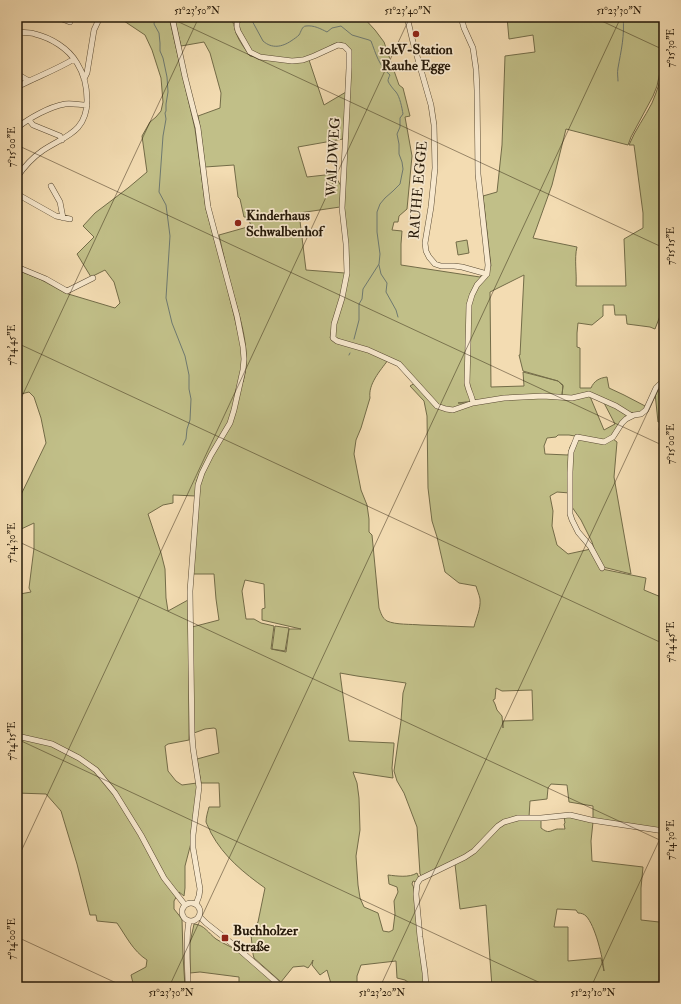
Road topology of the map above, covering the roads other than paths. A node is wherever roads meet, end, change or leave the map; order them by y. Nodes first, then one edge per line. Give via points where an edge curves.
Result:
1 (57, 17) edge
2 (100, 17) edge
3 (172, 17) edge
4 (240, 17) edge
5 (407, 17) edge
6 (461, 17) edge
7 (70, 22) dead end
8 (17, 32) edge
9 (74, 59) junction
10 (17, 74) edge
11 (84, 78) junction
12 (29, 81) junction
13 (17, 87) edge
14 (87, 105) junction
15 (29, 120) junction
16 (17, 128) edge
17 (62, 140) junction
18 (17, 178) edge
19 (51, 186) dead end
20 (17, 194) edge
21 (61, 207) junction
22 (51, 214) junction
23 (63, 218) junction
24 (70, 219) dead end
25 (17, 267) edge
26 (487, 274) junction
27 (94, 278) dead end
28 (664, 380) edge
29 (473, 403) junction
30 (632, 416) junction
31 (602, 568) dead end
32 (17, 736) edge
33 (664, 831) edge
34 (196, 904) junction
35 (185, 905) junction
36 (199, 916) junction
37 (189, 921) junction
38 (188, 987) edge
39 (281, 987) edge
40 (426, 987) edge

1 - 7 street
2 - 11 street via 94,30 87,74
3 - 34 street via 198,128 208,207 237,316 244,359 230,423 202,473 197,495 190,591 192,734 199,787 193,835 200,889
4 - 29 street, WALDWEG via 237,22 238,31 250,52 260,57 303,60 338,45 349,51 342,208 347,274 334,324 333,338 399,364 437,406 453,410
5 - 26 street, RAUHE EGGE via 434,125 435,168 426,251 429,257 441,266 462,267
6 - 26 street via 473,48 476,69 478,174
8 - 9 street via 35,34 52,41 65,49
9 - 11 street
9 - 12 street
10 - 12 street
11 - 14 street
12 - 13 street
14 - 15 street via 65,104
14 - 17 street via 84,119 77,129
15 - 16 street
15 - 17 street via 33,125 60,136
17 - 18 street via 29,162
19 - 21 street
20 - 22 street
21 - 22 street
21 - 23 street
22 - 23 street
23 - 24 street
25 - 27 street via 67,291
26 - 29 street via 477,285 469,305 467,383
28 - 30 street via 656,388 646,410 642,414
29 - 30 street, WALDWEG via 520,397 572,398 589,394
30 - 31 street via 624,421 613,437 604,442 577,437 571,452 572,520
32 - 35 street via 52,744 80,758 96,770 115,793 164,878
33 - 40 street via 567,815 518,818 504,822 474,851 425,876 417,884 416,906
34 - 35 street
34 - 36 street via 200,910
35 - 37 street via 182,916
36 - 37 street
36 - 39 street
37 - 38 street

